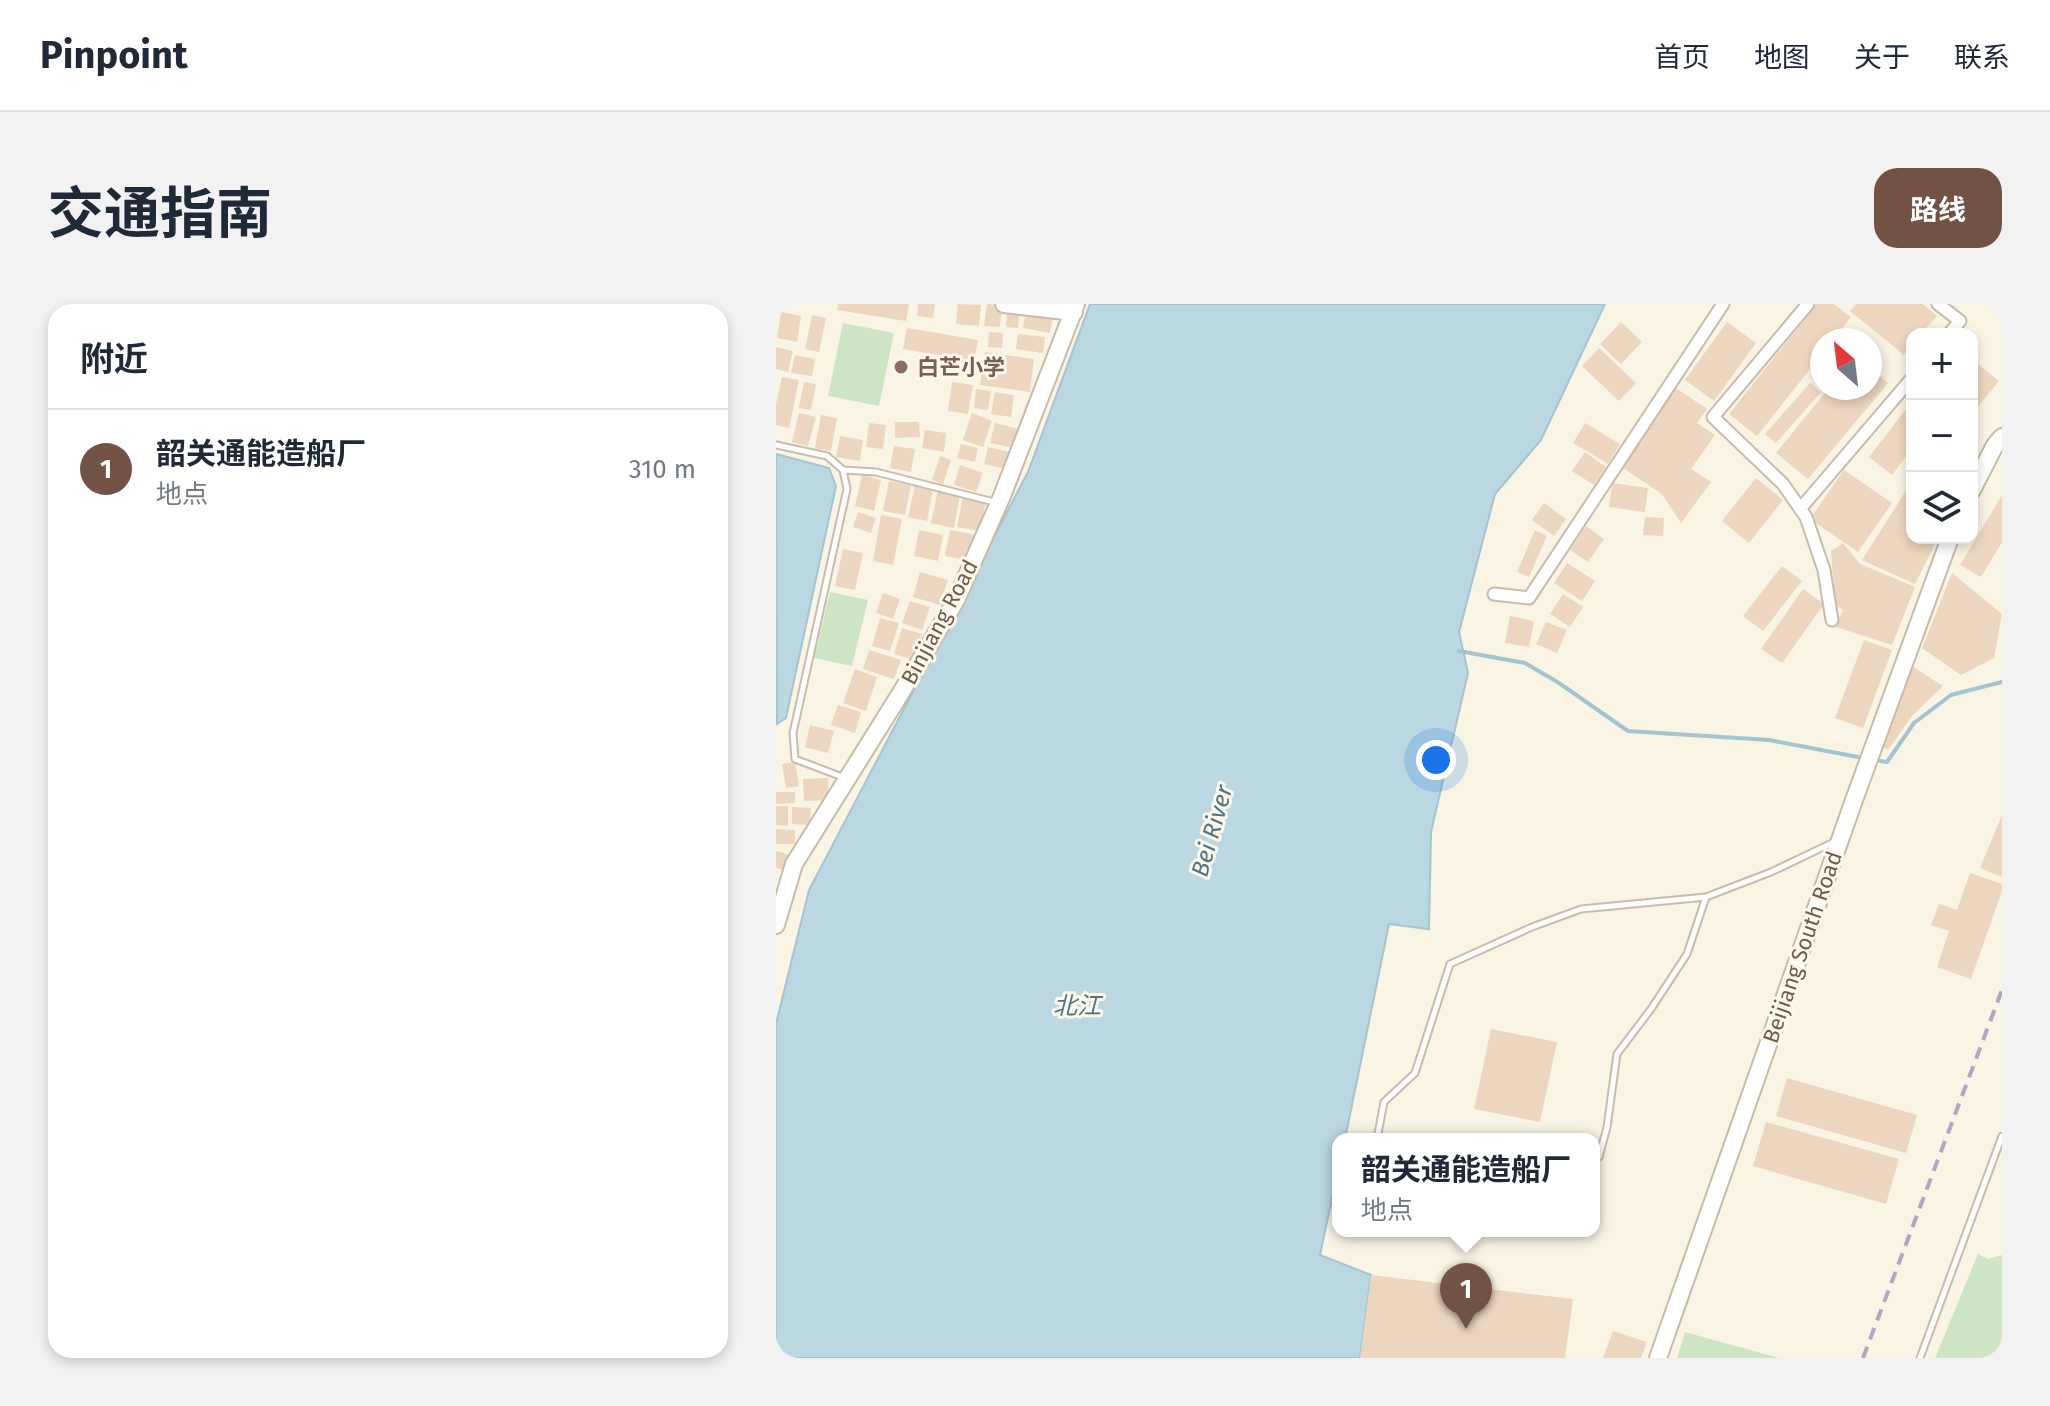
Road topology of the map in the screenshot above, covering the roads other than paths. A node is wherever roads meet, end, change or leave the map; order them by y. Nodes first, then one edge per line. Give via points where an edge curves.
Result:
1 (1004, 304) edge
2 (1723, 304) edge
3 (1808, 304) edge
4 (1938, 304) edge
5 (1075, 308) edge
6 (1954, 328) edge
7 (1906, 385) edge
8 (2002, 437) edge
9 (776, 445) edge
10 (843, 470) junction
11 (1978, 478) edge
12 (999, 503) junction
13 (1800, 509) junction
14 (1948, 544) edge
15 (1494, 594) dead end
16 (1832, 620) dead end
17 (847, 779) junction
18 (1840, 838) junction
19 (1706, 897) junction
20 (776, 925) edge
21 (1378, 1133) edge
22 (2002, 1136) edge
23 (1600, 1153) edge
24 (1658, 1358) edge
25 (1920, 1358) edge

1 - 5 street
2 - 15 street via 1529,598
3 - 13 street via 1713,417 1783,484
4 - 6 street via 1960,321
5 - 12 street, Binjiang Road
7 - 13 street
8 - 11 street
9 - 10 lane via 827,456
10 - 12 lane via 876,472
10 - 17 lane via 847,489 793,733 795,759
12 - 17 street, Binjiang Road via 956,600
13 - 16 street via 1824,570
14 - 18 street, Beijiang South Road
17 - 20 street, Binjiang Road via 794,864
18 - 19 lane
18 - 24 street, Beijiang South Road
19 - 21 lane via 1581,909 1450,964 1415,1073 1384,1102
19 - 23 lane via 1687,954 1617,1054
22 - 25 lane

